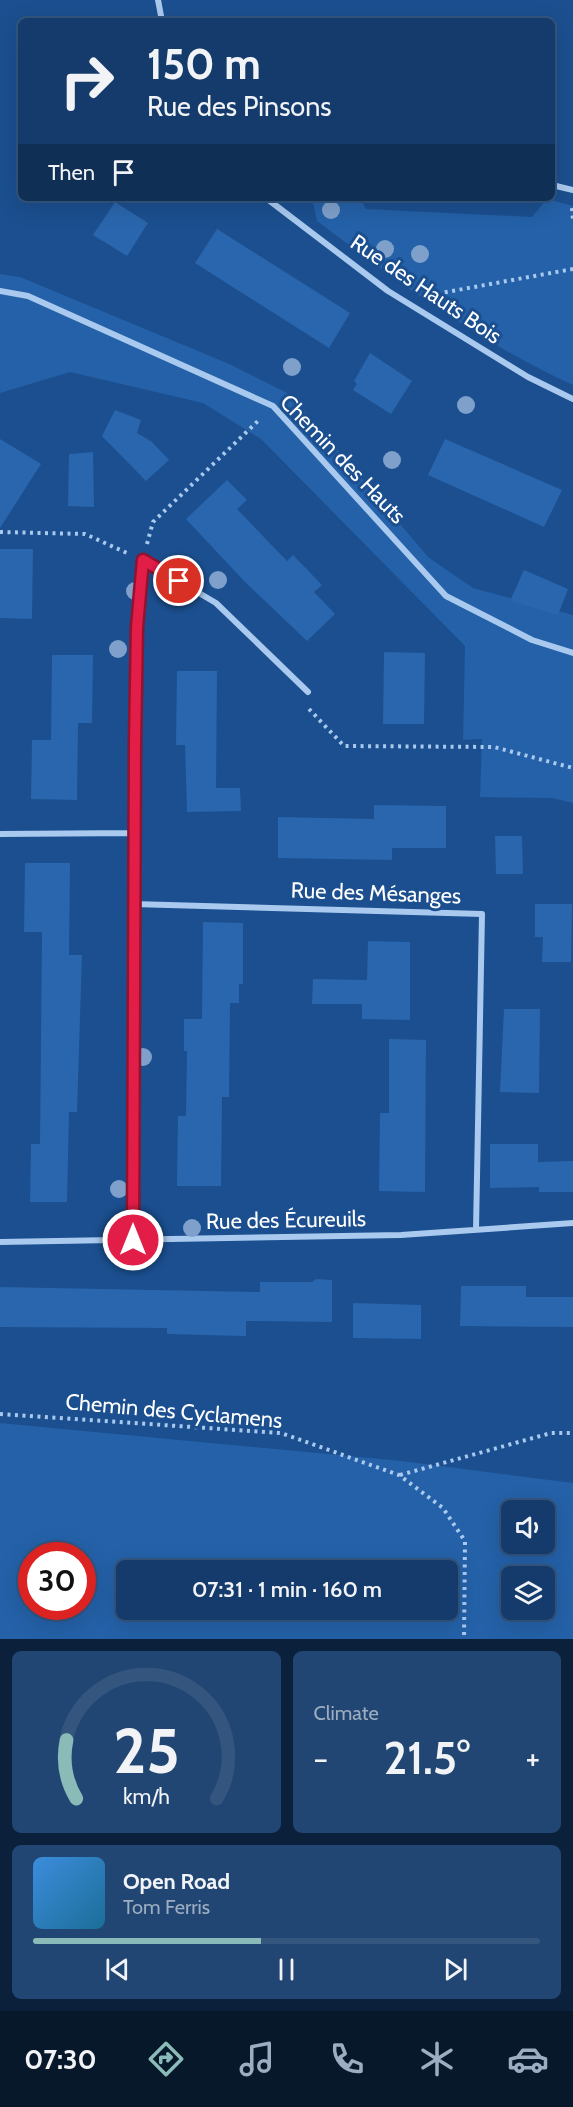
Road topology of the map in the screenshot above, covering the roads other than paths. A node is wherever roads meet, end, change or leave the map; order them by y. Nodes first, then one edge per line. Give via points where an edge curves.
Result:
1 (158, 0) edge
2 (161, 18) edge
3 (555, 186) edge
4 (573, 190) edge
5 (270, 201) edge
6 (0, 291) edge
7 (573, 399) edge
8 (573, 653) edge
9 (308, 692) road end
10 (134, 833) junction
11 (0, 834) edge
12 (134, 904) junction
13 (573, 1223) edge
14 (476, 1230) junction
15 (133, 1240) junction
16 (0, 1242) edge

1 - 2 street
3 - 4 street
5 - 7 street, Rue des Hauts Bois via 402,300 528,377
6 - 8 street, Chemin des Hauts via 28,297 273,406 446,596 532,640
9 - 10 street via 216,603 143,560 137,627
10 - 11 street
10 - 12 street
12 - 14 street, Rue des Mésanges via 482,914
12 - 15 street
13 - 14 street, Rue des Écureuils
14 - 15 street, Rue des Écureuils
15 - 16 street, Rue des Écureuils

